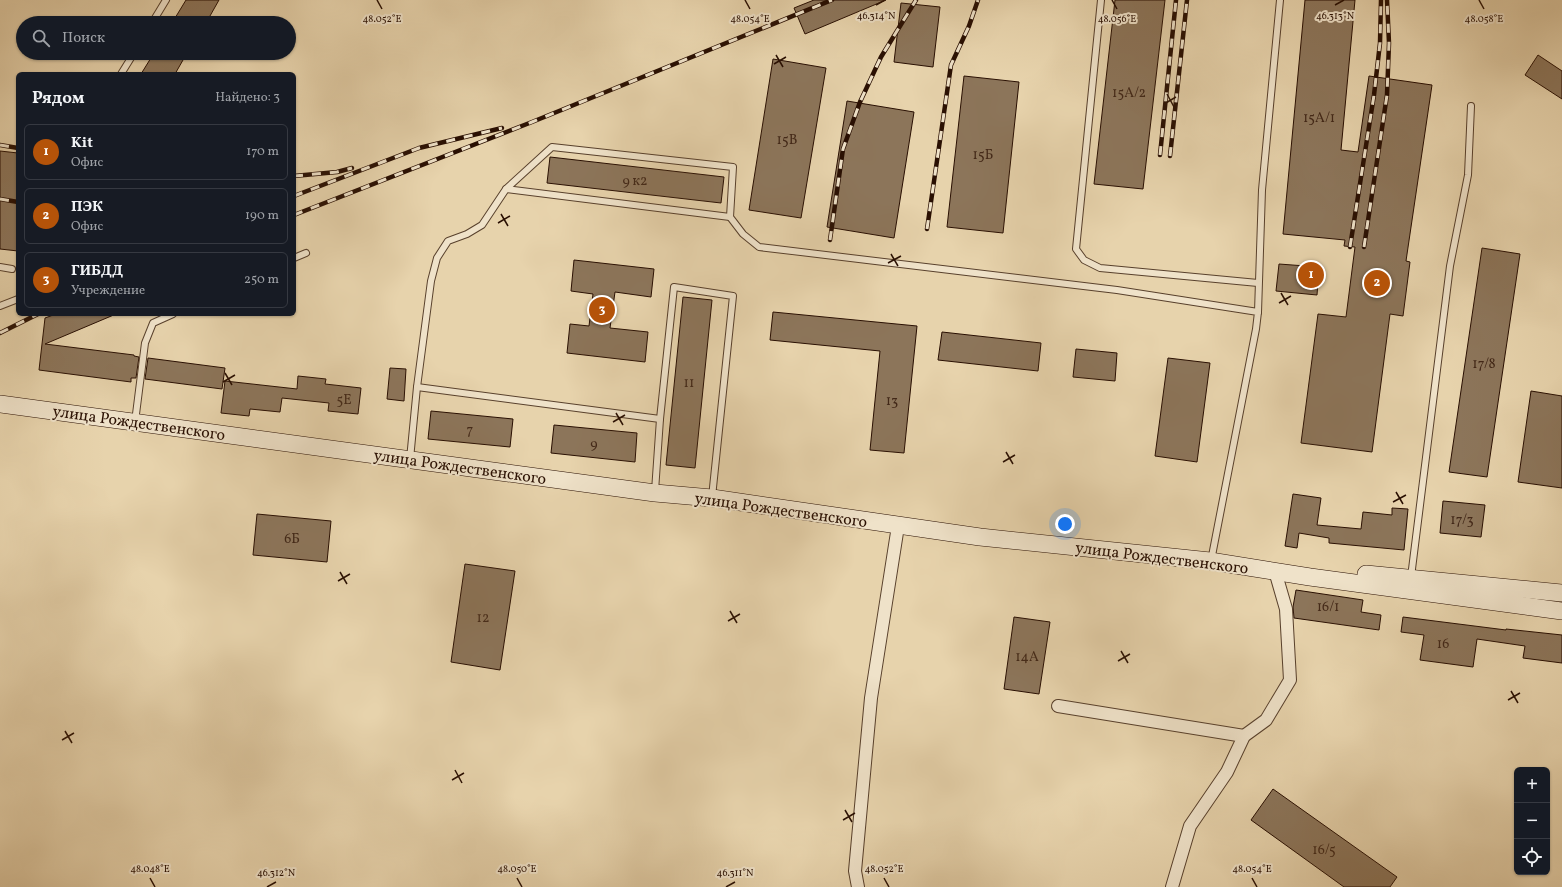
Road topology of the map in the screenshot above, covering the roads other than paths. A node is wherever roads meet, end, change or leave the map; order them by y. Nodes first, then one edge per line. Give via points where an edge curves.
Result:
1 (166, 0) edge
2 (1101, 0) edge
3 (1280, 0) edge
4 (156, 16) edge
5 (130, 60) edge
6 (122, 72) edge
7 (1471, 106) dead end
8 (506, 189) junction
9 (730, 217) junction
10 (306, 253) dead end
11 (296, 257) edge
12 (0, 267) edge
13 (12, 269) dead end
14 (1258, 283) junction
15 (16, 300) edge
16 (0, 306) edge
17 (1258, 312) junction
18 (169, 316) edge
19 (418, 387) junction
20 (0, 404) edge
21 (660, 419) junction
22 (134, 422) junction
23 (410, 459) junction
24 (655, 493) junction
25 (712, 498) junction
26 (898, 526) junction
27 (1210, 561) junction
28 (1275, 572) junction
29 (1410, 578) junction
30 (1562, 593) edge
31 (1562, 611) edge
32 (1058, 706) dead end
33 (1244, 736) junction
34 (858, 887) edge
35 (1172, 887) edge

1 - 4 lane
2 - 14 lane via 1076,249 1084,260 1100,268
3 - 14 lane via 1262,190
5 - 6 lane
7 - 29 lane via 1468,175 1450,266
8 - 9 lane
8 - 9 lane via 552,147 733,167
8 - 19 lane via 482,225 448,241 437,258 431,281
9 - 17 lane via 743,234 758,247 1117,290
10 - 11 lane
12 - 13 lane
14 - 17 lane
15 - 16 lane
17 - 27 lane
18 - 22 lane via 153,323 145,343
19 - 21 lane
19 - 23 lane
20 - 22 main road, улица Рождественского
21 - 24 lane
21 - 25 lane via 674,287 733,296
22 - 23 main road, улица Рождественского
23 - 24 main road, улица Рождественского
24 - 25 main road, улица Рождественского
25 - 26 main road, улица Рождественского
26 - 27 main road, улица Рождественского
26 - 34 street via 871,698 855,871
27 - 28 main road, улица Рождественского
27 - 29 main road
28 - 31 main road, улица Рождественского
28 - 33 street via 1286,609 1290,680 1266,720
29 - 30 main road
32 - 33 street
33 - 35 street via 1227,772 1190,826

